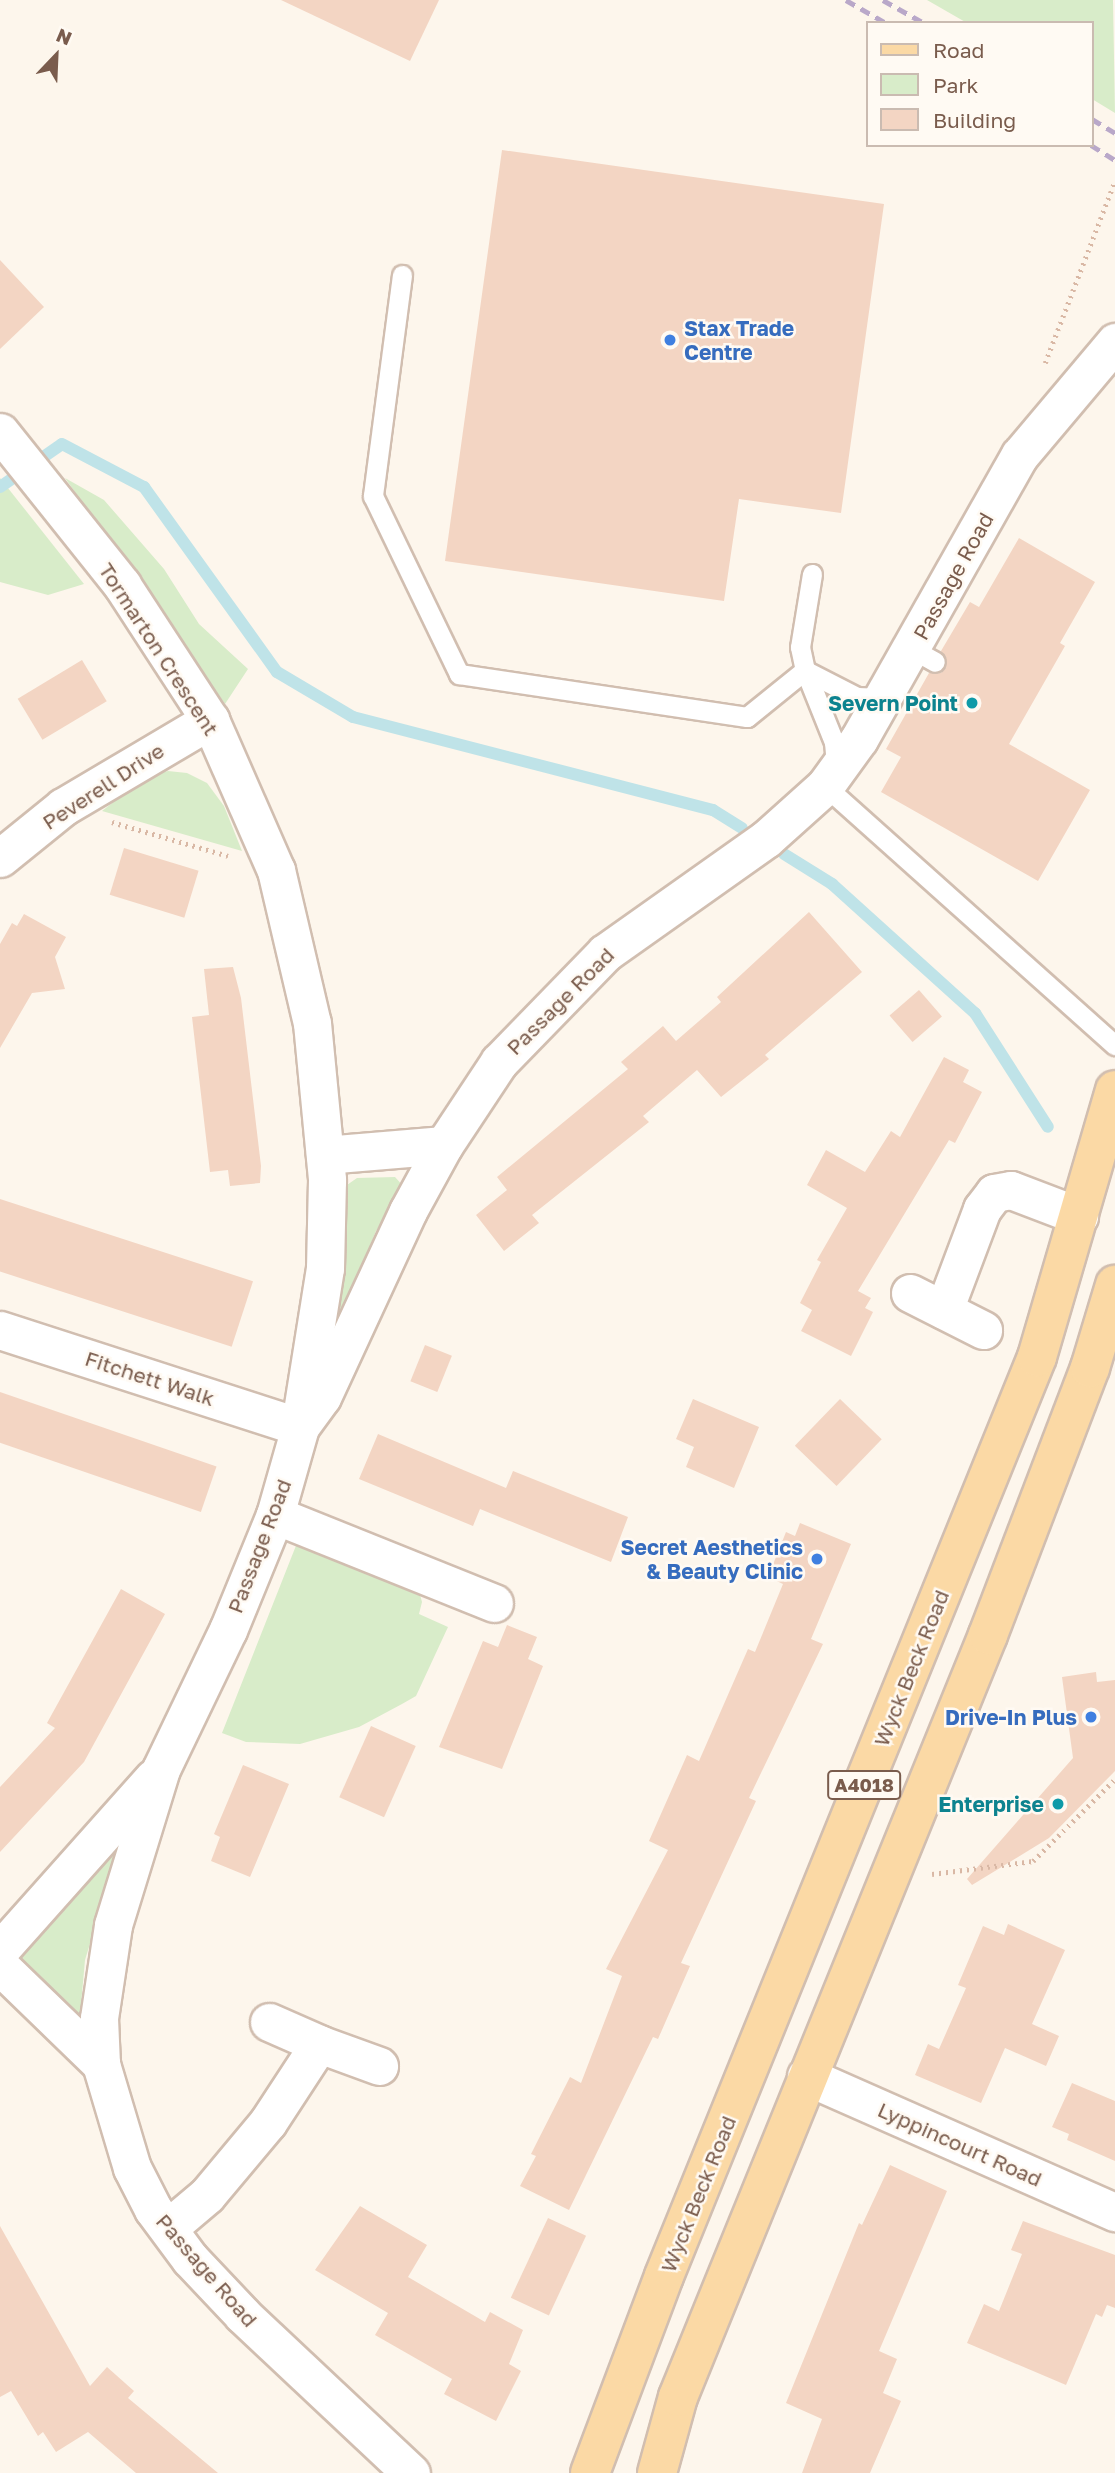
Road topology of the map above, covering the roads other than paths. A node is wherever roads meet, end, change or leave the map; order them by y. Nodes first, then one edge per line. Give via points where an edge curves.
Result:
1 (402, 275) dead end
2 (1115, 342) edge
3 (0, 432) edge
4 (812, 574) dead end
5 (805, 670) junction
6 (883, 698) junction
7 (210, 720) junction
8 (831, 778) junction
9 (0, 858) edge
10 (1115, 1045) edge
11 (1115, 1090) edge
12 (444, 1145) junction
13 (325, 1155) junction
14 (1079, 1216) junction
15 (1115, 1285) edge
16 (910, 1293) dead end
17 (944, 1310) junction
18 (0, 1329) edge
19 (983, 1330) dead end
20 (300, 1427) junction
21 (275, 1515) junction
22 (494, 1603) dead end
23 (161, 1769) junction
24 (0, 1950) edge
25 (0, 1966) edge
26 (269, 2022) dead end
27 (319, 2044) junction
28 (101, 2064) junction
29 (379, 2066) dead end
30 (806, 2076) junction
31 (1115, 2212) edge
32 (167, 2228) junction
33 (590, 2463) edge
34 (411, 2473) edge
35 (657, 2473) edge

1 - 5 lane via 373,496 458,674 747,716
2 - 6 street, Passage Road via 1020,455 923,655
3 - 7 street, Tormarton Crescent via 122,585
4 - 5 lane via 800,647
5 - 6 lane via 857,697
5 - 8 lane via 834,741
6 - 8 street, Passage Road
7 - 9 street, Peverell Drive via 64,807
7 - 13 street, Tormarton Crescent via 276,870 312,1023
8 - 10 lane
8 - 12 street, Passage Road via 766,839 605,953 499,1062
11 - 14 main road, Wyck Beck Road / A4018
12 - 13 street
12 - 20 street, Passage Road via 408,1211 322,1397
13 - 20 street, Tormarton Crescent via 325,1268
14 - 17 street via 1011,1190 994,1193 982,1209
14 - 33 main road, Wyck Beck Road / A4018 via 1037,1357
15 - 30 main road, A4018 via 1070,1419 889,1880
16 - 17 street
17 - 19 street
18 - 20 street, Fitchett Walk
20 - 21 street, Passage Road
21 - 22 street via 439,1598
21 - 23 street, Passage Road via 228,1629
23 - 24 street, Passage Road
23 - 28 street, Passage Road via 102,1974
25 - 28 street
26 - 27 street
27 - 29 street
27 - 32 street via 268,2122 207,2195
28 - 32 street, Passage Road via 132,2168
30 - 31 street, Lyppincourt Road
30 - 35 main road, A4018 via 678,2397
32 - 34 street, Passage Road via 243,2315

